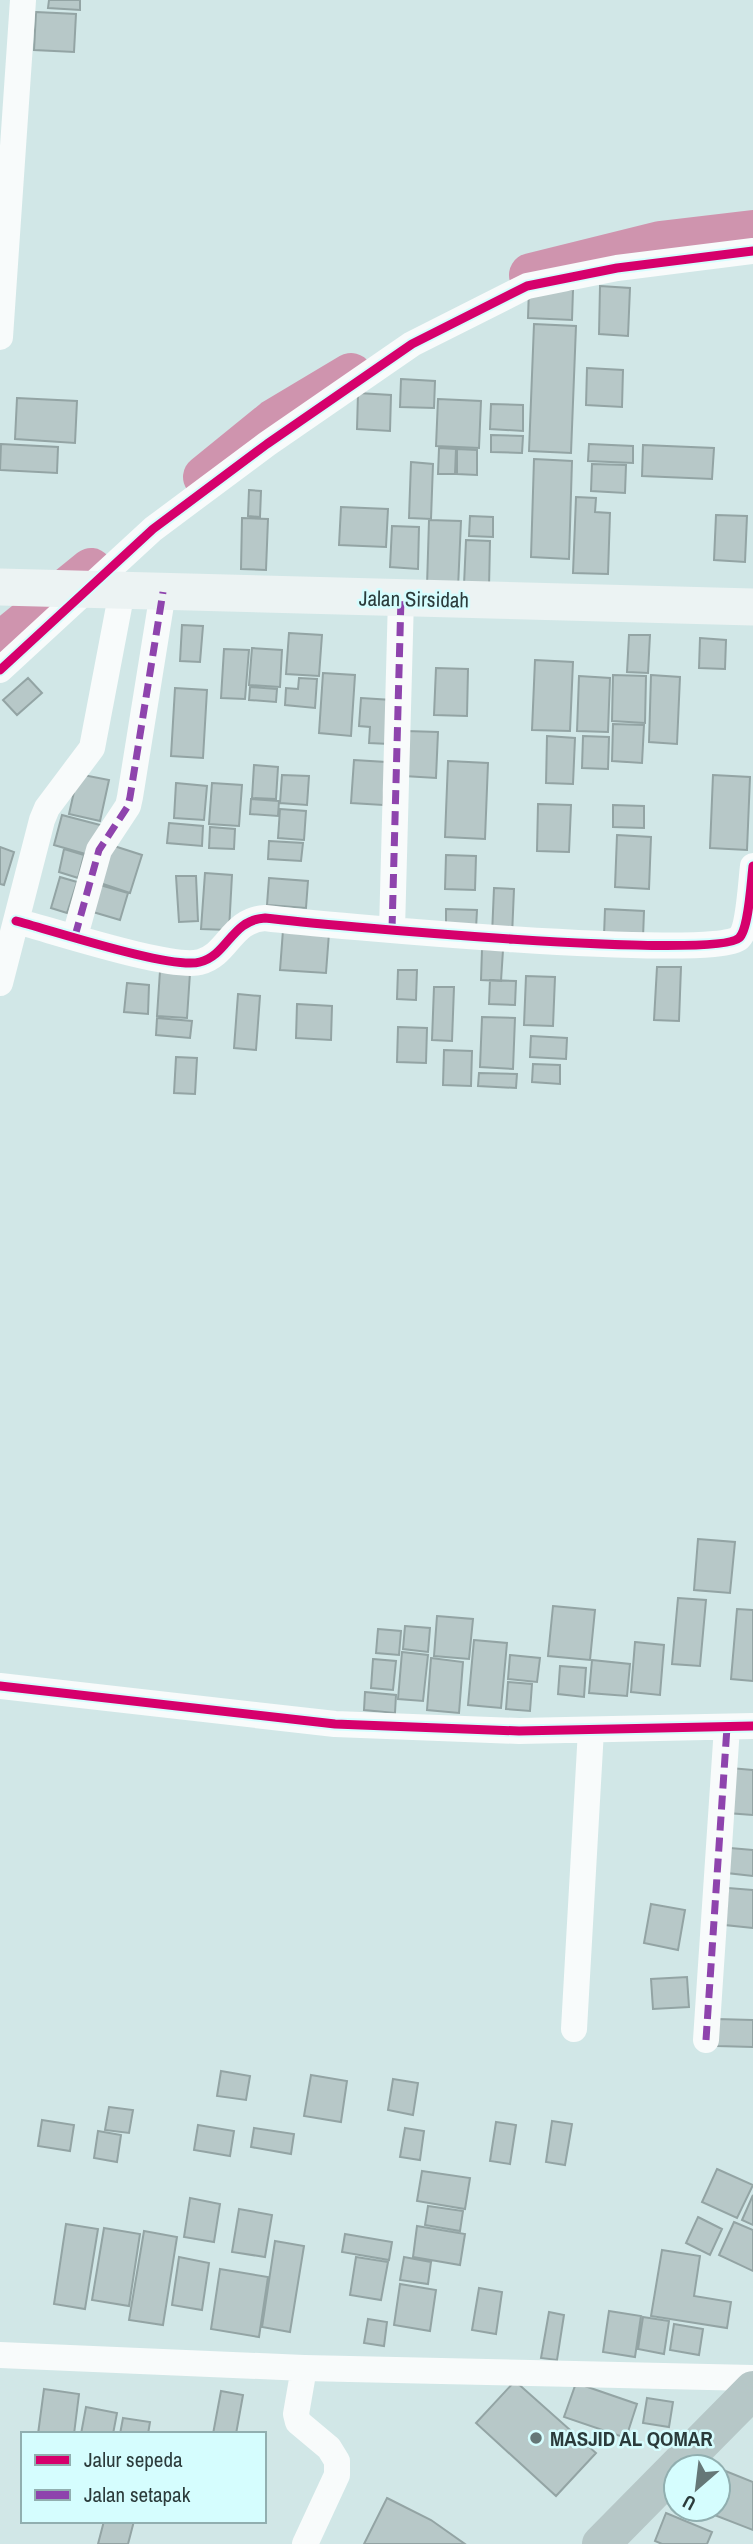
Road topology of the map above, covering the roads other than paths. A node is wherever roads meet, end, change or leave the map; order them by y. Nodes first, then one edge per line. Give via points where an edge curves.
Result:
1 (23, 0) edge
2 (5, 186) edge
3 (753, 251) edge
4 (0, 337) edge
5 (13, 588) edge
6 (80, 590) junction
7 (122, 591) junction
8 (163, 592) junction
9 (401, 598) junction
10 (753, 607) edge
11 (0, 670) edge
12 (753, 866) edge
13 (16, 921) junction
14 (392, 930) junction
15 (75, 936) junction
16 (0, 984) edge
17 (0, 1686) edge
18 (753, 1726) edge
19 (727, 1727) junction
20 (591, 1730) junction
21 (574, 2029) dead end
22 (706, 2040) dead end
23 (0, 2355) edge
24 (304, 2368) junction
25 (753, 2378) edge
26 (753, 2390) edge
27 (692, 2453) edge
28 (662, 2483) edge
29 (305, 2544) edge
30 (601, 2544) edge

1 - 2 street
2 - 4 street
3 - 6 street via 617,268 527,286 506,295 412,344 267,444
5 - 6 street, Jalan Sirsidah
6 - 7 street, Jalan Sirsidah
6 - 11 street
7 - 8 street, Jalan Sirsidah
7 - 13 street via 96,735 86,757 47,808
8 - 9 street, Jalan Sirsidah
8 - 15 street via 128,806 99,850
9 - 10 street, Jalan Sirsidah
9 - 14 street
12 - 14 street via 744,930 738,940 725,944 490,939
13 - 15 street
13 - 16 street
14 - 15 street via 258,919 242,926 209,958 190,964
17 - 20 street via 335,1724
18 - 19 street
19 - 20 street
19 - 22 street
20 - 21 street
23 - 24 street
24 - 25 street
24 - 29 street via 298,2422 337,2461 337,2475
26 - 27 highway
28 - 30 highway

